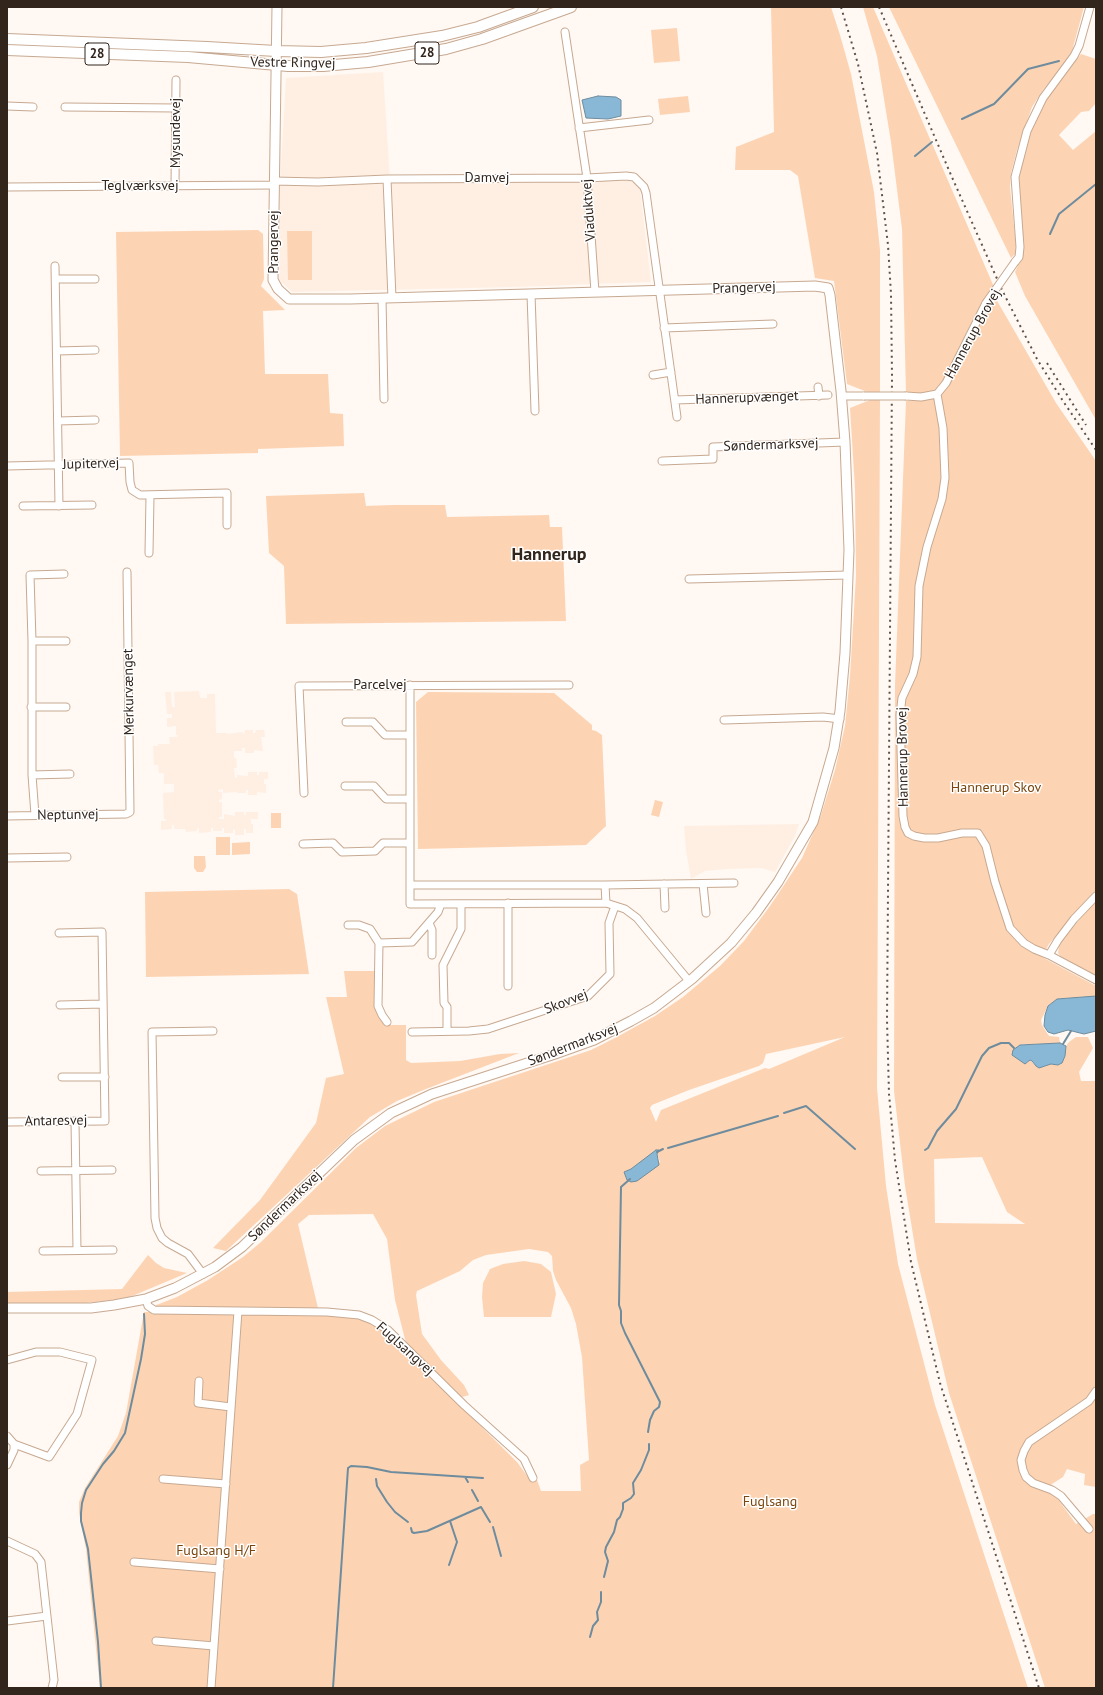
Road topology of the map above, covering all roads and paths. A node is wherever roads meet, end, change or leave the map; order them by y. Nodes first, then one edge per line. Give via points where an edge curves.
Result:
1 (277, 7) edge
2 (533, 7) edge
3 (571, 7) edge
4 (1090, 7) edge
5 (565, 32) dead end
6 (7, 39) edge
7 (7, 50) edge
8 (276, 51) junction
9 (276, 65) junction
10 (176, 80) dead end
11 (7, 106) edge
12 (34, 107) dead end
13 (65, 107) dead end
14 (176, 108) junction
15 (650, 120) dead end
16 (579, 128) junction
17 (587, 178) junction
18 (387, 179) junction
19 (274, 183) junction
20 (175, 186) junction
21 (7, 187) edge
22 (55, 266) dead end
23 (95, 278) dead end
24 (56, 279) junction
25 (828, 288) joint
26 (659, 291) junction
27 (595, 292) junction
28 (531, 294) junction
29 (382, 298) junction
30 (392, 298) junction
31 (773, 324) dead end
32 (664, 328) junction
33 (95, 350) dead end
34 (57, 351) junction
35 (671, 372) junction
36 (653, 375) dead end
37 (818, 387) dead end
38 (937, 394) junction
39 (828, 395) dead end
40 (819, 396) junction
41 (841, 396) junction
42 (384, 399) dead end
43 (675, 400) junction
44 (535, 412) dead end
45 (677, 417) dead end
46 (96, 420) dead end
47 (58, 421) junction
48 (845, 442) junction
49 (662, 461) dead end
50 (58, 465) junction
51 (7, 466) edge
52 (150, 496) junction
53 (92, 505) dead end
54 (23, 506) dead end
55 (59, 506) junction
56 (228, 525) dead end
57 (149, 553) dead end
58 (126, 572) dead end
59 (64, 574) dead end
60 (848, 575) junction
61 (689, 578) dead end
62 (32, 641) junction
63 (66, 641) dead end
64 (410, 685) junction
65 (569, 685) dead end
66 (31, 707) junction
67 (66, 707) dead end
68 (840, 719) junction
69 (724, 720) dead end
70 (346, 722) dead end
71 (410, 735) junction
72 (70, 774) dead end
73 (32, 775) junction
74 (345, 786) dead end
75 (304, 793) dead end
76 (410, 799) junction
77 (130, 812) joint
78 (35, 815) junction
79 (7, 816) edge
80 (410, 843) junction
81 (303, 844) dead end
82 (67, 857) dead end
83 (7, 858) edge
84 (734, 883) dead end
85 (664, 884) junction
86 (703, 884) junction
87 (410, 885) junction
88 (606, 885) junction
89 (1096, 896) edge
90 (508, 903) junction
91 (606, 903) junction
92 (441, 904) junction
93 (461, 904) junction
94 (615, 906) junction
95 (664, 908) dead end
96 (706, 913) dead end
97 (429, 923) junction
98 (348, 925) dead end
99 (59, 932) dead end
100 (379, 943) junction
101 (432, 955) dead end
102 (1049, 955) junction
103 (1096, 980) edge
104 (690, 981) junction
105 (508, 986) dead end
106 (103, 1004) junction
107 (60, 1005) dead end
108 (387, 1022) dead end
109 (213, 1031) dead end
110 (412, 1032) dead end
111 (447, 1032) junction
112 (104, 1076) junction
113 (62, 1077) dead end
114 (75, 1121) junction
115 (7, 1122) edge
116 (76, 1170) junction
117 (112, 1170) dead end
118 (41, 1171) dead end
119 (77, 1250) junction
120 (113, 1250) dead end
121 (43, 1251) dead end
122 (203, 1274) junction
123 (146, 1299) junction
124 (7, 1308) edge
125 (238, 1311) junction
126 (7, 1360) edge
127 (199, 1381) dead end
128 (1096, 1391) edge
129 (232, 1407) junction
130 (7, 1436) edge
131 (14, 1444) junction
132 (7, 1465) edge
133 (533, 1478) dead end
134 (163, 1480) dead end
135 (226, 1484) junction
136 (1089, 1528) dead end
137 (7, 1542) edge
138 (134, 1562) dead end
139 (220, 1569) junction
140 (47, 1616) junction
141 (7, 1621) edge
142 (156, 1641) dead end
143 (214, 1646) junction
144 (52, 1688) edge
145 (211, 1688) edge

1 - 8 street, Prangervej
2 - 8 main road, Vestre Ringvej / 28 via 478,26 409,42 320,52
3 - 9 main road, Vestre Ringvej / 28 via 482,39 432,52 323,66
4 - 38 street, Hannerup Brovej, bridge via 1074,56 1043,98 1027,131 1015,177 1020,247 1018,257 986,303 946,383
5 - 16 street, Viaduktvej
6 - 8 main road, Vestre Ringvej / 28
7 - 9 main road, Vestre Ringvej / 28 via 188,57
8 - 9 street, Prangervej
9 - 19 street, Prangervej
10 - 14 street, Mysundevej
11 - 12 street
13 - 14 street
14 - 20 street, Mysundevej
15 - 16 street
16 - 17 street, Viaduktvej
17 - 18 street, Damvej
17 - 26 street via 634,177 644,187
17 - 27 street, Viaduktvej
18 - 19 street, Damvej
18 - 30 street
19 - 20 street, Teglværksvej
19 - 29 street, Prangervej via 273,280 278,289 289,299 296,300
20 - 21 street, Teglværksvej
22 - 24 street
23 - 24 street
24 - 34 street
25 - 26 street, Prangervej via 814,286
25 - 41 street, Søndermarksvej
26 - 27 street, Prangervej
26 - 32 street, Hannerupvænget
27 - 28 street, Prangervej
28 - 30 street, Prangervej
28 - 44 street
29 - 30 street, Prangervej
29 - 42 street
31 - 32 street
32 - 35 street, Hannerupvænget
33 - 34 street
34 - 47 street
35 - 36 street
35 - 43 street, Hannerupvænget
37 - 40 street, Hannerupvænget
38 - 41 street, Hannerup Brovej, bridge via 921,397
38 - 102 street, Hannerup Brovej via 944,428 945,478 919,586 917,657 913,674 902,698 900,715 905,827 908,833 924,838 978,832 986,846 994,882 1010,928 1024,943
39 - 40 street, Hannerupvænget
40 - 43 street, Hannerupvænget
41 - 48 street, Søndermarksvej
43 - 45 street, Hannerupvænget
46 - 47 street
47 - 50 street
48 - 49 street, Søndermarksvej via 713,447 713,459
48 - 60 street, Søndermarksvej
50 - 51 street, Jupitervej
50 - 52 street, Jupitervej via 129,463 132,490 140,495
50 - 55 street
52 - 56 street, Jupitervej via 227,493
52 - 57 street
53 - 55 street
54 - 55 street
58 - 77 street, Merkurvænget
59 - 62 street via 30,575
60 - 61 street
60 - 68 street, Søndermarksvej
62 - 63 street
62 - 66 street
64 - 65 street, Parcelvej
64 - 71 street
64 - 75 street, Parcelvej via 299,686
66 - 67 street
66 - 73 street
68 - 69 street via 823,717
68 - 104 street, Søndermarksvej via 813,822 794,857 744,929
70 - 71 street via 373,722 385,735
71 - 76 street
72 - 73 street
73 - 78 street
74 - 76 street via 374,786 386,799
76 - 80 street
77 - 78 street, Neptunvej
78 - 79 street, Neptunvej
80 - 81 street via 383,843 375,851 342,852 333,843
80 - 87 street
82 - 83 street
84 - 86 street
85 - 86 street
85 - 88 street
85 - 95 street
86 - 96 street
87 - 88 street
87 - 92 street via 410,904
88 - 91 street
89 - 102 street via 1074,919
90 - 91 street
90 - 93 street
90 - 105 street
91 - 94 street
92 - 93 street
92 - 97 street
93 - 111 street via 461,929 444,965
94 - 104 street via 636,918
94 - 111 street, Skovvej via 609,923 610,974 588,996 488,1029
97 - 100 street via 412,942
97 - 101 street via 432,930
98 - 100 street via 370,929
99 - 106 street via 102,932
100 - 108 street via 378,1006
102 - 103 street
104 - 122 street, Søndermarksvej via 642,1014 594,1040 432,1094 392,1113 354,1140 242,1247
106 - 107 street
106 - 112 street
109 - 122 street via 152,1032 157,1228 162,1238 188,1254
110 - 111 street, Skovvej
112 - 113 street
112 - 114 street, Antaresvej via 105,1121
114 - 115 street, Antaresvej
114 - 116 street
116 - 117 street
116 - 118 street
116 - 119 street
119 - 120 street
119 - 121 street
122 - 123 street, Søndermarksvej
123 - 124 street, Søndermarksvej via 91,1308
123 - 125 street, Fuglsangvej via 148,1306 154,1310
125 - 129 street
125 - 133 street, Fuglsangvej via 333,1312 359,1315 372,1320 388,1330 464,1405 524,1459
126 - 131 street via 36,1352 60,1352 92,1360 77,1414 48,1457
127 - 129 street via 198,1403
128 - 136 street via 1089,1401 1030,1442 1021,1460 1026,1477 1061,1496
129 - 135 street
130 - 131 street
131 - 132 street
134 - 135 street
135 - 139 street
137 - 140 street via 35,1554 41,1562
138 - 139 street
139 - 143 street
140 - 141 street
140 - 144 street via 54,1680
142 - 143 street
143 - 145 street

